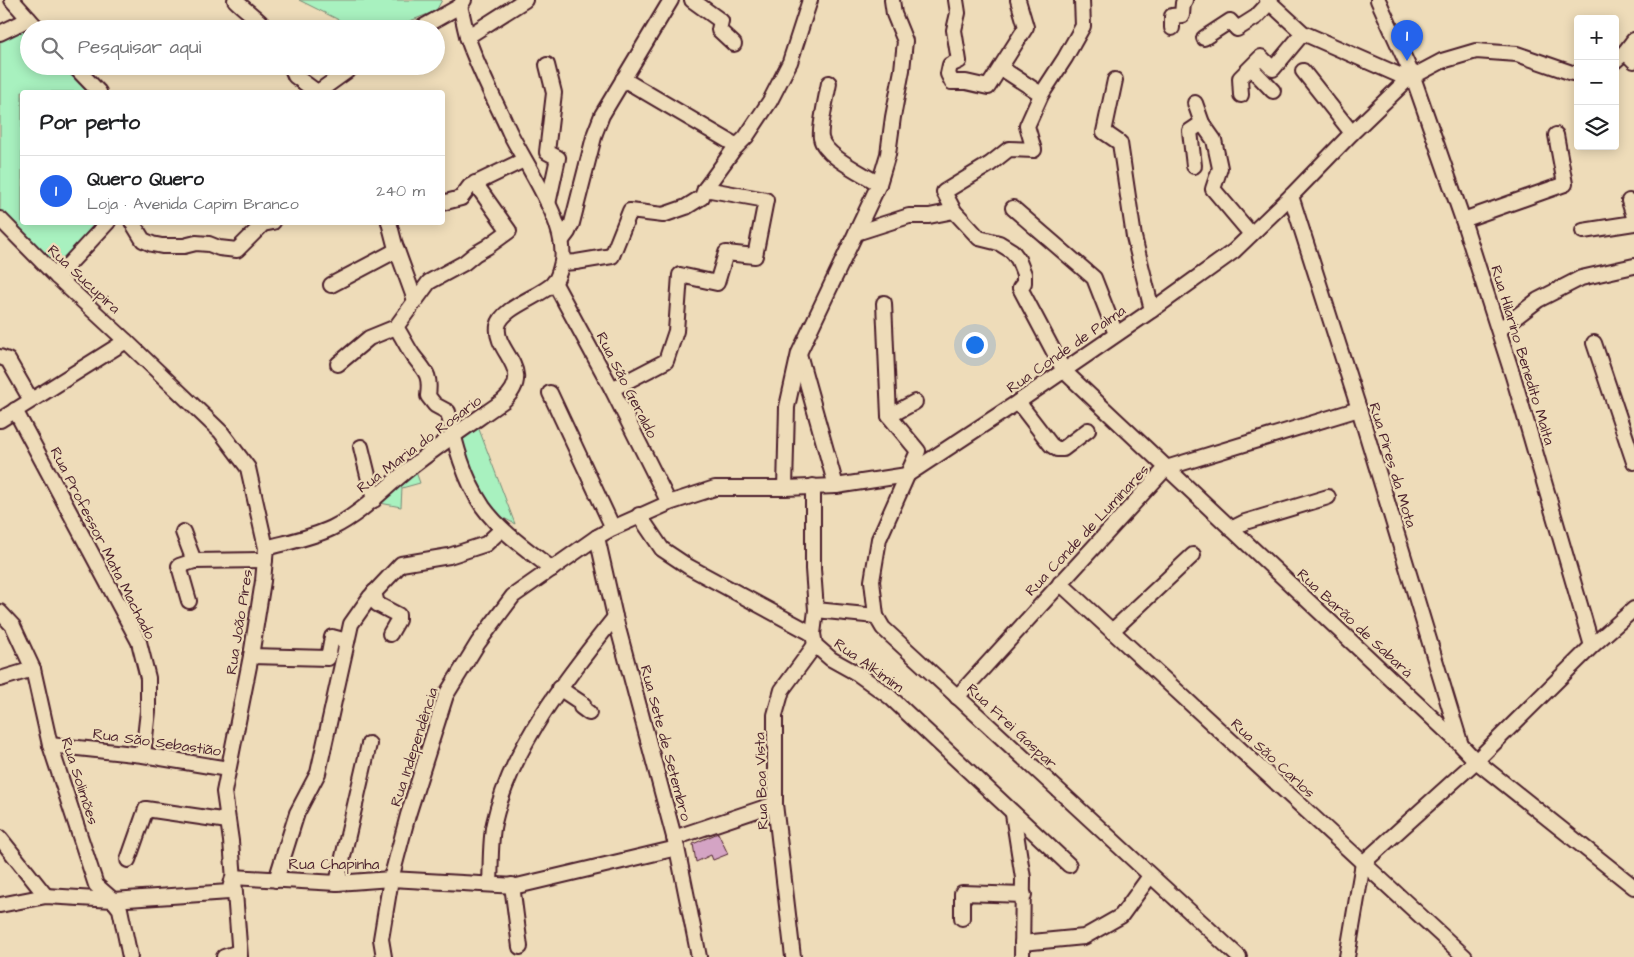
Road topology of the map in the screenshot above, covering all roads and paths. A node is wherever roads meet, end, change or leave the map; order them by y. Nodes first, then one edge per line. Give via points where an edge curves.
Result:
1 (12, 0) edge
2 (525, 0) edge
3 (671, 0) edge
4 (692, 0) edge
5 (810, 0) edge
6 (892, 0) edge
7 (956, 0) edge
8 (1018, 0) edge
9 (1082, 0) edge
10 (1185, 0) edge
11 (1378, 0) edge
12 (1268, 1) edge
13 (462, 3) edge
14 (240, 5) edge
15 (30, 20) edge
16 (260, 20) edge
17 (434, 20) edge
18 (20, 28) edge
19 (1172, 28) dead end
20 (0, 33) edge
21 (1303, 33) junction
22 (467, 37) junction
23 (1204, 38) dead end
24 (1634, 40) edge
25 (734, 44) dead end
26 (1625, 58) edge
27 (548, 65) dead end
28 (1001, 68) junction
29 (1251, 68) junction
30 (1303, 70) dead end
31 (1574, 73) edge
32 (83, 75) edge
33 (295, 75) edge
34 (342, 75) edge
35 (1411, 78) junction
36 (623, 79) junction
37 (1115, 80) dead end
38 (829, 83) dead end
39 (97, 90) edge
40 (315, 90) edge
41 (321, 90) edge
42 (1273, 91) dead end
43 (1041, 94) junction
44 (1241, 95) dead end
45 (1195, 103) dead end
46 (1202, 123) junction
47 (1352, 133) junction
48 (1556, 135) dead end
49 (738, 146) junction
50 (524, 160) junction
51 (1194, 166) dead end
52 (475, 183) junction
53 (879, 184) junction
54 (705, 189) junction
55 (1292, 196) junction
56 (1629, 201) dead end
57 (445, 202) edge
58 (548, 204) junction
59 (1013, 208) dead end
60 (954, 211) junction
61 (1634, 217) edge
62 (0, 219) edge
63 (1463, 220) junction
64 (1634, 223) edge
65 (105, 225) edge
66 (134, 225) edge
67 (262, 225) edge
68 (390, 225) edge
69 (1583, 232) dead end
70 (856, 233) junction
71 (1251, 234) junction
72 (562, 240) junction
73 (397, 250) junction
74 (562, 263) junction
75 (1634, 266) edge
76 (57, 277) junction
77 (554, 282) junction
78 (331, 285) dead end
79 (415, 300) junction
80 (884, 303) dead end
81 (1152, 310) junction
82 (396, 327) junction
83 (1499, 330) junction
84 (1116, 334) junction
85 (126, 341) junction
86 (1594, 343) dead end
87 (799, 353) junction
88 (0, 357) edge
89 (338, 364) dead end
90 (1064, 371) junction
91 (612, 389) junction
92 (550, 393) dead end
93 (31, 400) junction
94 (916, 402) dead end
95 (1018, 402) junction
96 (1359, 409) junction
97 (15, 410) junction
98 (889, 416) junction
99 (0, 420) edge
100 (1088, 430) dead end
101 (454, 436) junction
102 (361, 447) dead end
103 (1634, 462) edge
104 (1166, 468) junction
105 (907, 475) junction
106 (814, 486) junction
107 (836, 486) junction
108 (785, 488) junction
109 (1328, 497) dead end
110 (374, 500) junction
111 (669, 503) junction
112 (640, 515) junction
113 (614, 528) junction
114 (502, 529) junction
115 (1231, 529) junction
116 (183, 532) dead end
117 (597, 537) junction
118 (266, 554) junction
119 (1193, 555) dead end
120 (194, 561) junction
121 (552, 569) junction
122 (1060, 583) junction
123 (374, 592) junction
124 (189, 601) dead end
125 (1634, 609) edge
126 (816, 610) junction
127 (0, 612) edge
128 (876, 616) junction
129 (615, 617) junction
130 (1112, 631) junction
131 (390, 634) dead end
132 (814, 640) junction
133 (347, 641) junction
134 (1592, 646) junction
135 (251, 656) junction
136 (33, 669) junction
137 (0, 679) edge
138 (560, 688) junction
139 (956, 697) junction
140 (589, 713) dead end
141 (369, 744) dead end
142 (1460, 744) junction
143 (50, 745) junction
144 (143, 755) junction
145 (1476, 761) junction
146 (228, 769) junction
147 (775, 804) junction
148 (1013, 814) junction
149 (228, 821) junction
150 (0, 838) edge
151 (676, 843) junction
152 (128, 860) dead end
153 (1363, 863) junction
154 (1069, 865) dead end
155 (1150, 876) junction
156 (233, 877) junction
157 (276, 880) junction
158 (392, 880) junction
159 (337, 883) junction
160 (490, 884) junction
161 (512, 885) junction
162 (1634, 887) edge
163 (1024, 895) junction
164 (46, 896) junction
165 (113, 900) junction
166 (0, 905) edge
167 (962, 918) dead end
168 (1022, 943) junction
169 (520, 947) dead end
170 (240, 955) edge
171 (130, 957) edge
172 (224, 957) edge
173 (384, 957) edge
174 (699, 957) edge
175 (793, 957) edge
176 (1022, 957) edge
177 (1239, 957) edge
178 (1347, 957) edge
179 (1465, 957) edge

1 - 15 street
2 - 22 street
3 - 36 street
4 - 25 street via 722,21 719,30
5 - 49 street via 790,62 760,118
6 - 53 street via 905,41 888,154
7 - 28 street via 958,13 954,30 958,61 950,65 948,74 952,82 988,87
8 - 28 street via 1026,27
9 - 43 street via 1083,26
10 - 19 street via 1182,15 1172,16
11 - 35 street, Rua Hilarino Benedito Malta
12 - 21 street
12 - 23 street via 1256,17 1237,29 1230,22
13 - 17 street
13 - 22 street
14 - 16 street
18 - 20 street
21 - 29 street via 1273,69 1261,58
21 - 35 street
22 - 50 street
24 - 26 street
27 - 58 street via 554,93 547,152 558,158
28 - 43 street
29 - 42 street
29 - 44 street via 1240,78
30 - 47 street
31 - 35 street, Rua Conde de Palma via 1517,54 1476,52 1442,61
32 - 39 street
33 - 40 street
34 - 41 street
35 - 47 street, Rua Conde de Palma
35 - 63 street, Rua Hilarino Benedito Malta
36 - 49 street
36 - 72 street via 595,133 572,223
37 - 81 street via 1104,132 1120,143 1134,237
38 - 53 street via 821,137 824,146
43 - 60 street via 1027,126 1034,150 1009,149 944,192
45 - 46 street
46 - 51 street via 1190,131
46 - 71 street via 1214,140 1220,168 1213,189
47 - 55 street, Rua Conde de Palma
48 - 63 street via 1565,184
49 - 54 street
50 - 52 street
50 - 58 street
52 - 57 street via 461,198
52 - 79 street via 509,231 464,263 429,282
53 - 70 street
54 - 74 street via 702,197 686,207 663,214 630,212 612,256
54 - 91 street via 766,200 754,256 726,253 717,283 680,275 676,331 666,361
55 - 71 street, Rua Conde de Palma
55 - 96 street, Rua Pires da Mota
56 - 61 street
58 - 72 street
59 - 84 street via 1094,278
60 - 70 street via 909,216
60 - 90 street, Rua Barão de Sabará via 979,238 999,243 1018,259 1024,274 1020,288
62 - 76 street, Rua Sucupira
63 - 83 street, Rua Hilarino Benedito Malta
64 - 69 street
65 - 76 street
66 - 67 street via 144,240 152,244 177,246 196,243 237,250
68 - 73 street
70 - 87 street
71 - 81 street, Rua Conde de Palma via 1234,251
72 - 74 street
73 - 78 street
73 - 79 street
74 - 77 street
75 - 83 street via 1581,278 1538,300
76 - 85 street, Rua Sucupira
77 - 91 street, Rua São Geraldo
77 - 101 street, Rua Maria do Rosario via 505,314 498,325 498,336 514,366 516,383 512,393
79 - 82 street
80 - 98 street
81 - 84 street, Rua Conde de Palma
82 - 89 street via 369,338
82 - 101 street via 424,368 430,384 428,396 435,405 448,412
83 - 134 street, Rua Hilarino Benedito Malta
84 - 90 street, Rua Conde de Palma
85 - 93 street
85 - 118 street, Rua João Pires via 222,432 248,468
86 - 103 street
87 - 107 street
87 - 108 street via 787,407
88 - 93 street via 8,360
90 - 95 street, Rua Conde de Palma
90 - 104 street, Rua Barão de Sabará
91 - 111 street, Rua São Geraldo
92 - 113 street
93 - 97 street
94 - 98 street
95 - 100 street via 1057,449 1063,449
95 - 105 street, Rua Conde de Palma
96 - 104 street, Rua Conde de Luminares
96 - 142 street, Rua Pires da Mota
97 - 99 street
97 - 144 street, Rua Professor Mata Machado via 139,642 148,678
98 - 105 street via 918,451
101 - 110 street, Rua Maria do Rosario
101 - 114 street via 468,479 483,506
102 - 110 street
104 - 115 street, Rua Barão de Sabará
104 - 122 street, Rua Conde de Luminares
105 - 107 street, Rua Conde de Palma
105 - 128 street via 879,539 872,581
106 - 107 street, Rua Conde de Palma
106 - 108 street, Rua Conde de Palma
106 - 126 street
108 - 111 street, Rua Conde de Palma via 715,488
109 - 115 street
110 - 118 street, Rua Maria do Rosario via 331,528
111 - 112 street, Rua Independência
112 - 113 street, Rua Independência
112 - 132 street, Rua Alkimim via 662,549
113 - 117 street, Rua Independência
114 - 121 street
114 - 123 street via 486,544 449,556 401,564
115 - 142 street, Rua Barão de Sabará
116 - 120 street
117 - 121 street, Rua Independência
117 - 129 street, Rua Sete de Setembro
118 - 120 street, Rua Maria do Rosario
118 - 135 street, Rua João Pires
119 - 130 street
120 - 124 street via 179,566
121 - 158 street, Rua Independência via 513,596 478,643 446,695 408,815
122 - 130 street, Rua São Carlos
122 - 139 street, Rua Conde de Luminares
123 - 131 street via 377,604 398,615
123 - 133 street via 351,624
125 - 134 street
126 - 128 street
126 - 132 street
127 - 136 street, Rua Solimões via 14,626
128 - 139 street, Rua Frei Gaspar via 883,628
129 - 138 street
129 - 151 street, Rua Sete de Setembro
130 - 153 street, Rua São Carlos
132 - 147 street, Rua Boa Vista via 782,690 775,715
132 - 148 street, Rua Alkimim via 831,659 890,697
133 - 135 street via 332,637 328,658
133 - 157 street via 318,772 297,813
134 - 145 street
135 - 146 street, Rua João Pires
136 - 137 street
136 - 143 street, Rua Solimões
138 - 140 street via 583,704 581,707
138 - 160 street via 513,767 494,824
139 - 155 street, Rua Frei Gaspar
141 - 159 street
142 - 145 street, Rua Barão de Sabará
143 - 144 street, Rua São Sebastião
143 - 165 street, Rua Solimões via 96,885
144 - 146 street, Rua São Sebastião
145 - 153 street
145 - 162 street, Rua Barão de Sabará
146 - 149 street, Rua João Pires via 224,792
147 - 151 street, Rua Chapinha
147 - 175 street, Rua Boa Vista
148 - 154 street, Rua Alkimim
148 - 163 street
149 - 152 street via 146,809
149 - 156 street, Rua João Pires
150 - 164 street
151 - 161 street, Rua Chapinha
151 - 174 street, Rua Sete de Setembro
153 - 178 street
153 - 179 street, Rua São Carlos
155 - 168 street via 1121,916 1084,937
155 - 177 street, Rua Frei Gaspar
156 - 157 street, Rua Chapinha
156 - 165 street via 229,892
156 - 170 street, Rua João Pires
157 - 159 street, Rua Chapinha
158 - 159 street, Rua Chapinha
158 - 160 street, Rua Chapinha
158 - 173 street, Rua Independência via 381,939
160 - 161 street, Rua Chapinha
161 - 169 street
163 - 167 street via 962,893
163 - 168 street
164 - 165 street
164 - 166 street
165 - 171 street, Rua Solimões via 120,909
168 - 176 street
170 - 172 street

